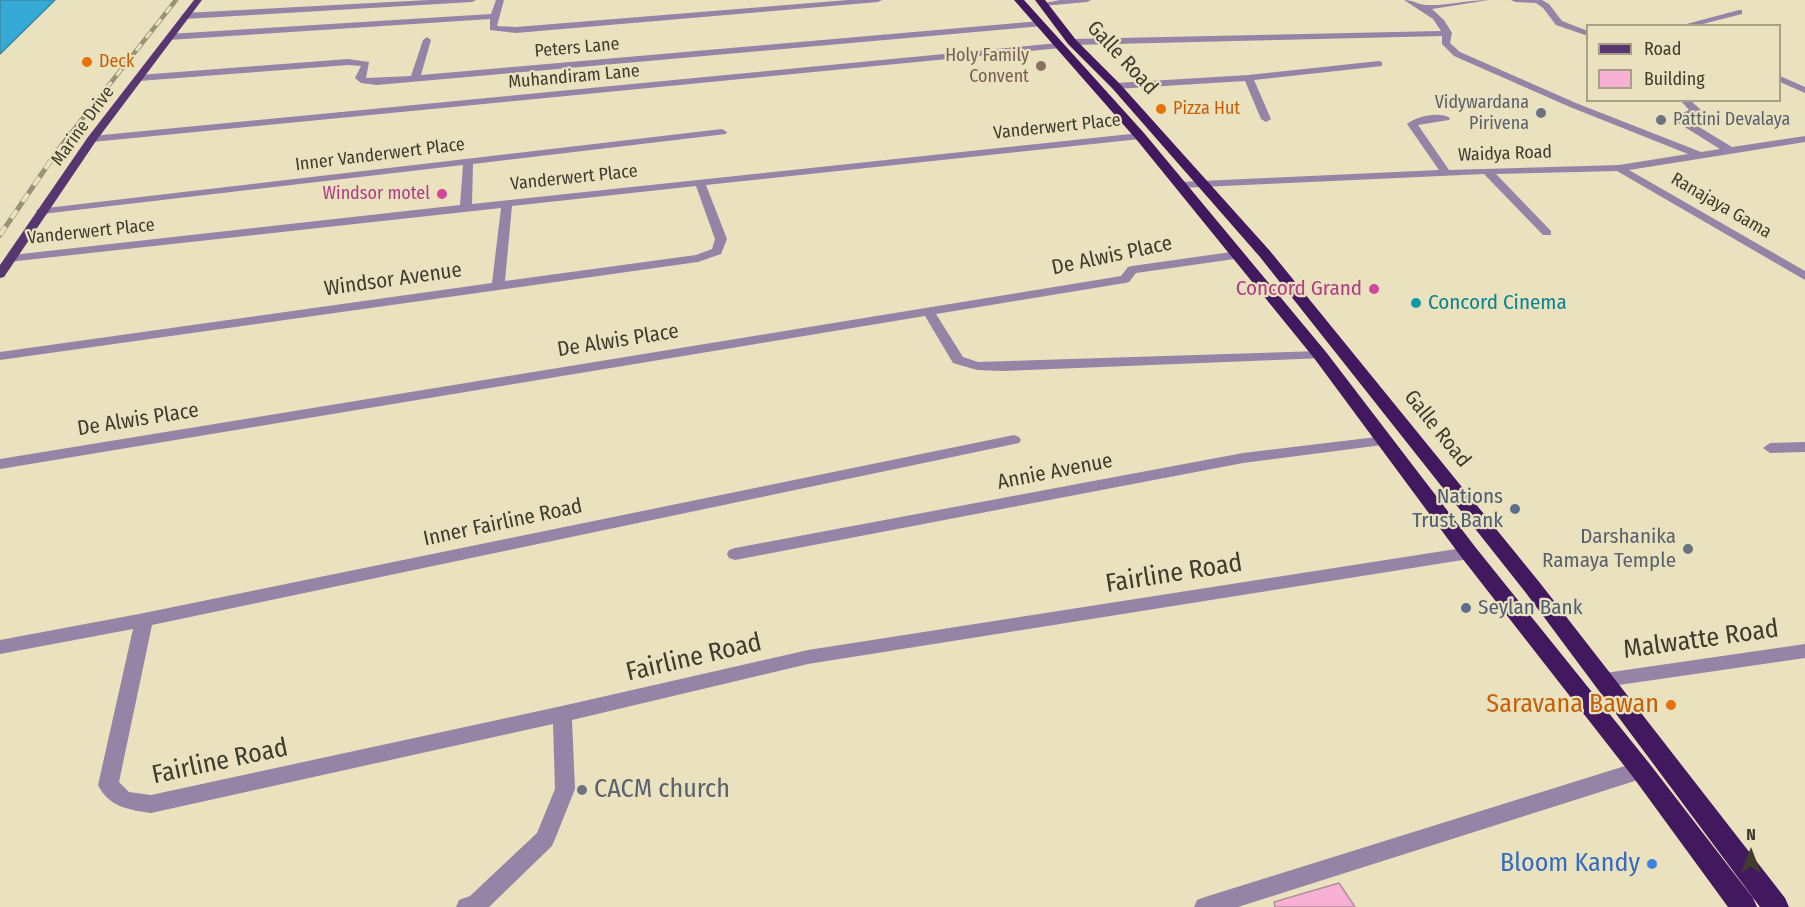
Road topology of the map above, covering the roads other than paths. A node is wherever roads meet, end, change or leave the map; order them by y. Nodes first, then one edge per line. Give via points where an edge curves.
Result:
1 (198, 0) edge
2 (472, 0) edge
3 (500, 0) edge
4 (878, 0) edge
5 (1018, 0) edge
6 (1087, 0) edge
7 (1408, 0) edge
8 (1485, 0) edge
9 (1515, 0) edge
10 (1041, 2) edge
11 (1424, 8) junction
12 (1739, 12) dead end
13 (185, 16) junction
14 (494, 16) junction
15 (1040, 24) junction
16 (1691, 24) edge
17 (1448, 33) junction
18 (1586, 34) edge
19 (169, 37) junction
20 (427, 40) dead end
21 (1072, 42) junction
22 (1058, 46) junction
23 (1378, 64) dead end
24 (139, 78) junction
25 (1248, 78) junction
26 (415, 79) junction
27 (1781, 80) edge
28 (1116, 86) junction
29 (1805, 90) edge
30 (1686, 102) edge
31 (1445, 118) dead end
32 (1266, 119) dead end
33 (722, 132) dead end
34 (1140, 136) junction
35 (92, 139) junction
36 (1805, 139) edge
37 (1780, 144) junction
38 (1805, 148) edge
39 (1732, 152) junction
40 (1702, 156) junction
41 (468, 161) junction
42 (1619, 168) junction
43 (1487, 171) junction
44 (1446, 173) junction
45 (700, 182) junction
46 (1204, 184) junction
47 (1180, 185) junction
48 (507, 203) junction
49 (466, 208) junction
50 (42, 211) junction
51 (1547, 233) dead end
52 (1238, 255) junction
53 (12, 259) junction
54 (0, 274) edge
55 (1805, 276) edge
56 (498, 285) junction
57 (928, 311) junction
58 (1320, 355) junction
59 (0, 356) edge
60 (1014, 440) dead end
61 (1385, 441) junction
62 (1805, 447) edge
63 (1770, 448) dead end
64 (0, 464) edge
65 (735, 554) dead end
66 (1469, 554) junction
67 (144, 620) junction
68 (0, 647) edge
69 (1805, 651) edge
70 (1605, 680) junction
71 (562, 714) junction
72 (1641, 770) junction
73 (467, 907) edge
74 (1205, 907) edge
75 (1744, 907) edge
76 (1776, 907) edge

1 - 13 main road, Marine Drive
2 - 13 street
3 - 14 street
4 - 14 street via 505,30 493,28
5 - 15 highway, Galle Road
6 - 10 street
7 - 11 street
8 - 11 street
9 - 18 street via 1538,1 1558,23
10 - 21 highway, Galle Road
11 - 17 street via 1442,21
12 - 16 street
13 - 19 main road, Marine Drive
14 - 19 street
15 - 22 highway, Galle Road
15 - 26 street, Peters Lane
17 - 21 street
17 - 40 street via 1446,44 1457,54
19 - 24 main road, Marine Drive
20 - 26 street
21 - 28 highway, Galle Road
22 - 34 highway, Galle Road
22 - 35 street, Muhandiram Lane
23 - 25 street
24 - 26 street, Peters Lane via 348,62 366,64 360,78 363,81
24 - 35 main road, Marine Drive
25 - 28 street
25 - 32 street
27 - 29 street
28 - 46 highway, Galle Road
30 - 39 street via 1696,110 1679,119
31 - 44 street via 1412,124
33 - 41 street, Inner Vanderwert Place
34 - 45 street, Vanderwert Place
34 - 47 highway, Galle Road
35 - 50 main road, Marine Drive
36 - 37 street, Waidya Road
37 - 38 street
37 - 39 street, Waidya Road
39 - 40 street, Waidya Road
40 - 42 street, Waidya Road
41 - 49 street
41 - 50 street, Inner Vanderwert Place
42 - 43 street, Waidya Road
42 - 55 street, Ranajaya Gama
43 - 44 street, Waidya Road
43 - 51 street
44 - 46 street, Waidya Road
45 - 48 street, Vanderwert Place
45 - 56 street, Windsor Avenue via 721,239 717,251 698,258
46 - 47 street, Waidya Road
46 - 70 highway, Galle Road via 1360,372
47 - 52 highway, Galle Road
48 - 49 street, Vanderwert Place
48 - 56 street
49 - 53 street, Vanderwert Place
50 - 53 main road, Marine Drive
52 - 57 street, De Alwis Place via 1132,270 1125,279
52 - 58 highway, Galle Road
53 - 54 main road, Marine Drive
56 - 59 street, Windsor Avenue
57 - 58 street via 958,360 977,366
57 - 64 street, De Alwis Place
58 - 61 highway, Galle Road
60 - 67 street, Inner Fairline Road
61 - 65 street, Annie Avenue via 1243,458
61 - 66 highway, Galle Road
62 - 63 street
66 - 71 street, Fairline Road via 808,657
66 - 72 highway, Galle Road
67 - 68 street, Inner Fairline Road
67 - 71 street, Fairline Road via 108,785 124,800 151,804
69 - 70 street, Malwatte Road
70 - 76 highway, Galle Road
71 - 73 street via 565,789 545,838 477,904
72 - 74 street
72 - 75 highway, Galle Road

